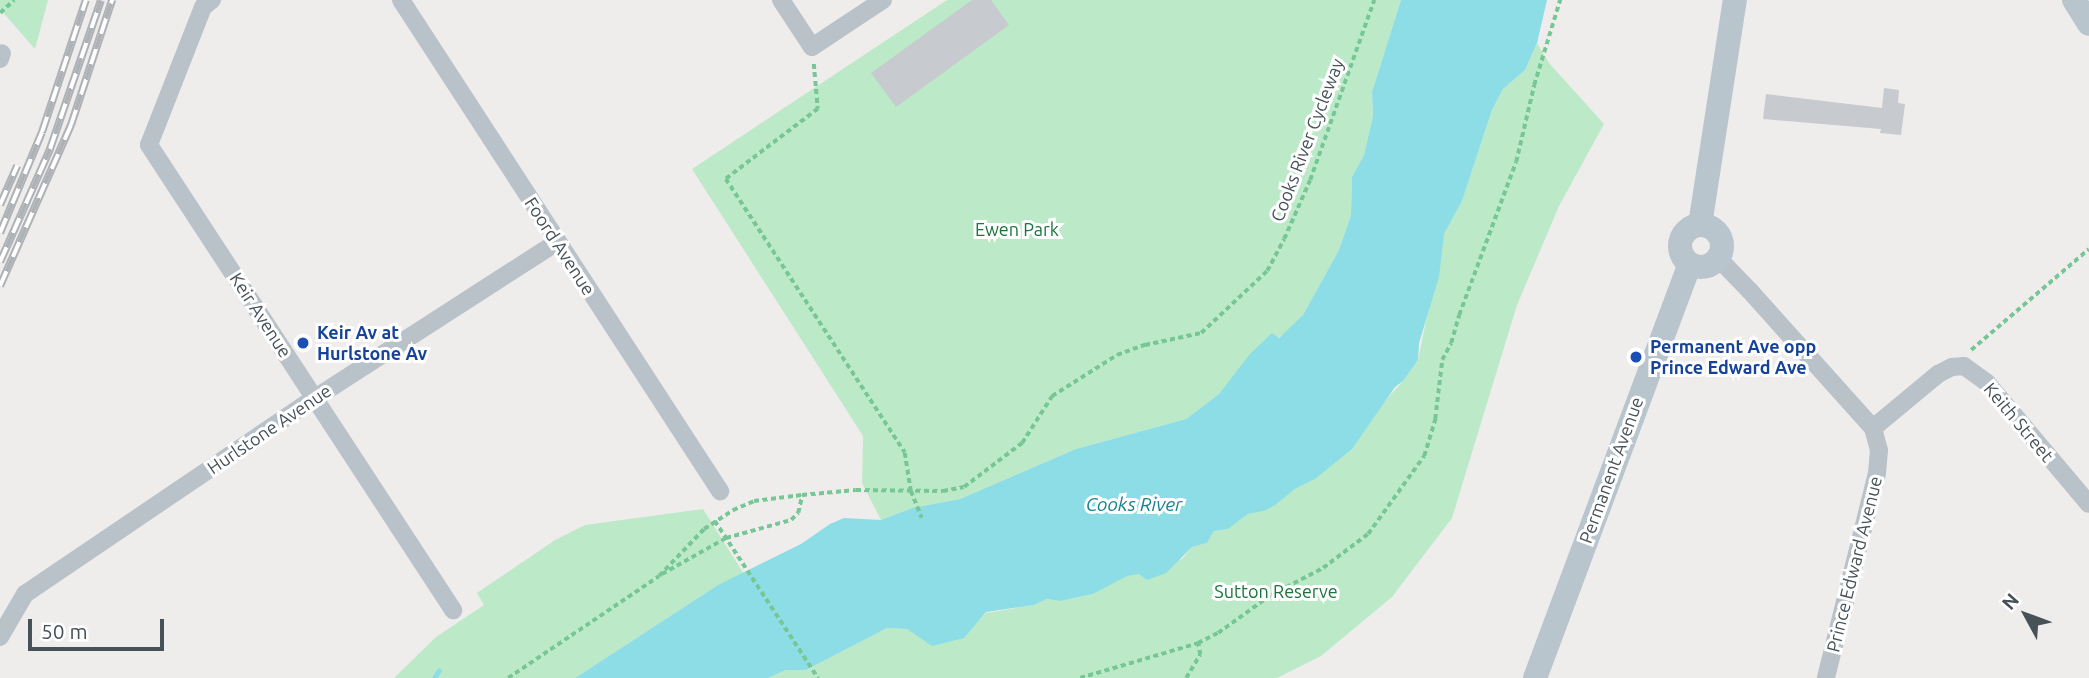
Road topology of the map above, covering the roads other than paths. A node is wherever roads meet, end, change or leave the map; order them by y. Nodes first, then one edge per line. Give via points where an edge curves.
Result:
1 (401, 0) edge
2 (781, 0) edge
3 (883, 0) edge
4 (1735, 0) edge
5 (2074, 0) edge
6 (207, 3) edge
7 (2089, 24) edge
8 (1700, 225) junction
9 (556, 242) junction
10 (1718, 258) junction
11 (1690, 264) junction
12 (315, 398) junction
13 (1873, 428) junction
14 (720, 491) dead end
15 (2089, 504) edge
16 (453, 610) dead end
17 (0, 637) edge
18 (1535, 678) edge
19 (1826, 678) edge

1 - 9 street, Foord Avenue
2 - 3 street via 812,47
4 - 8 main road
5 - 7 main road
6 - 12 street, Keir Avenue via 149,145
8 - 10 main road via 1713,229 1721,239
8 - 11 main road via 1681,238 1682,255
9 - 12 street, Hurlstone Avenue
9 - 14 street, Foord Avenue
10 - 11 main road via 1702,267
10 - 13 street
11 - 18 main road, Permanent Avenue
12 - 16 street, Keir Avenue
12 - 17 street, Hurlstone Avenue via 25,594
13 - 15 street, Keith Street via 1929,380 1952,367 1964,366 1980,376
13 - 19 street, Prince Edward Avenue via 1879,450 1877,473

